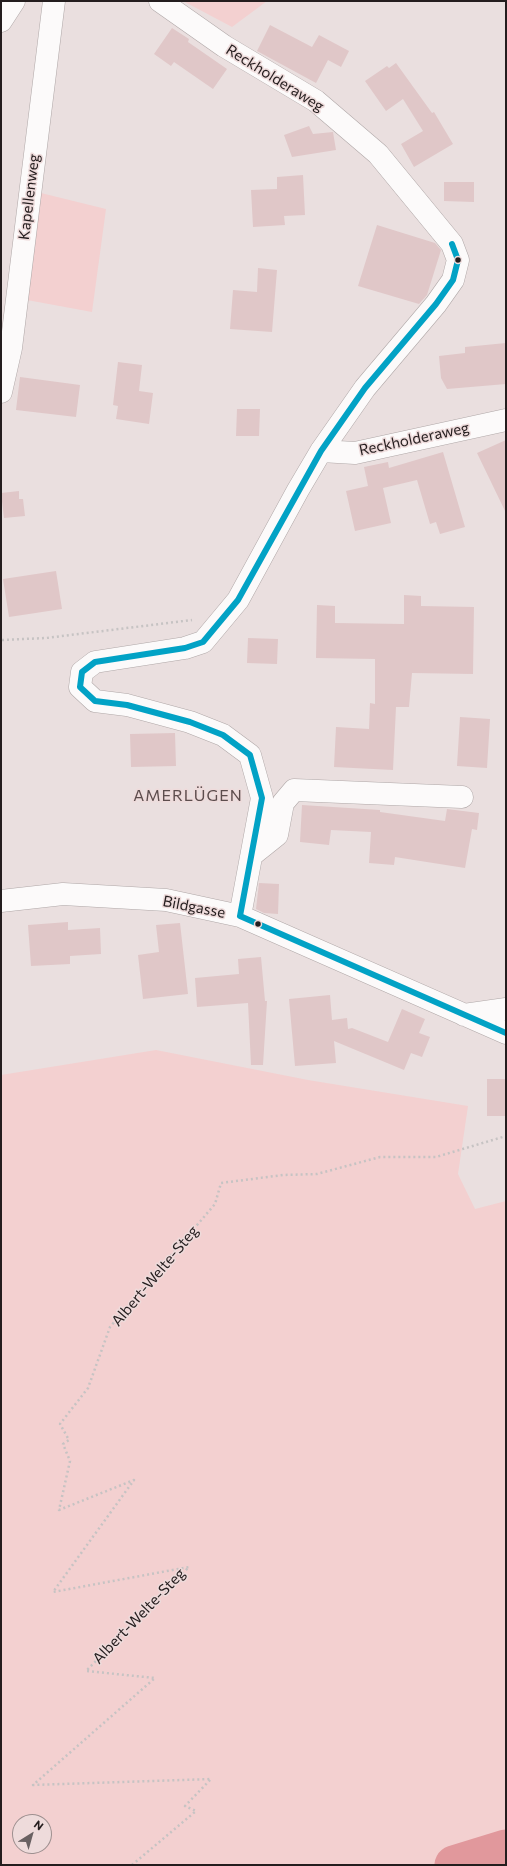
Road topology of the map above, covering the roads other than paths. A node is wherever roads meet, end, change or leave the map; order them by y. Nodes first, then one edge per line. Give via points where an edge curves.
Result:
1 (14, 1) edge
2 (54, 1) edge
3 (160, 1) edge
4 (1, 21) edge
5 (1, 392) edge
6 (506, 420) edge
7 (321, 451) junction
8 (462, 797) dead end
9 (252, 855) junction
10 (1, 901) edge
11 (240, 916) junction
12 (506, 991) edge
13 (498, 1010) edge
14 (464, 1015) junction
15 (506, 1034) edge

1 - 4 street
2 - 5 street, Kapellenweg via 11,348
3 - 7 street, Reckholderaweg via 224,46 316,101 378,154 452,244 458,260 453,280 436,304 365,388
6 - 7 street, Reckholderaweg via 355,453
7 - 9 street, Reckholderaweg via 238,600 203,642 185,648 95,662 82,672 80,687 95,701 127,705 190,722 223,735 250,755 262,798
8 - 9 street via 294,790 283,803 277,835
9 - 11 street, Reckholderaweg
10 - 11 street, Bildgasse via 63,894 166,900
11 - 14 street, Bildgasse
12 - 13 street
13 - 14 street
14 - 15 street, Bildgasse

